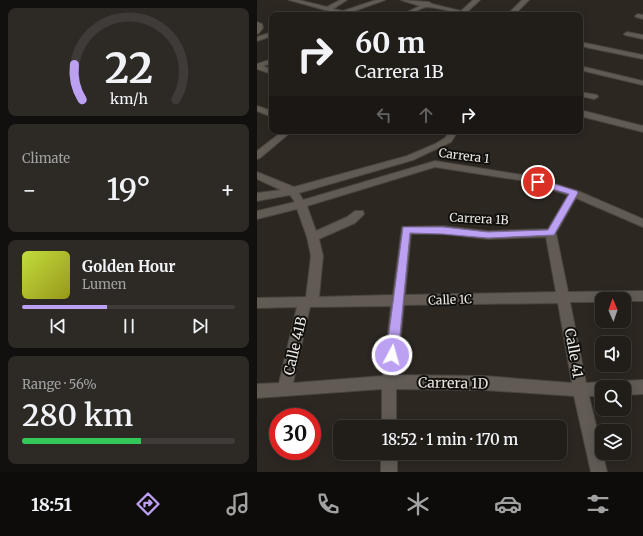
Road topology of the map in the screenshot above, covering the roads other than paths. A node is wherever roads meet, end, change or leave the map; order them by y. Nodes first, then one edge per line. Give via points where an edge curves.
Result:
1 (292, 0) edge
2 (344, 0) edge
3 (382, 0) edge
4 (404, 0) edge
5 (434, 0) edge
6 (477, 0) edge
7 (526, 0) edge
8 (301, 1) edge
9 (428, 5) junction
10 (328, 9) junction
11 (335, 12) edge
12 (346, 12) edge
13 (411, 12) edge
14 (458, 12) edge
15 (468, 12) edge
16 (513, 12) edge
17 (257, 24) edge
18 (257, 32) edge
19 (627, 34) dead end
20 (269, 35) edge
21 (643, 37) edge
22 (257, 39) edge
23 (583, 45) edge
24 (643, 57) edge
25 (269, 62) edge
26 (257, 67) edge
27 (583, 69) edge
28 (269, 71) edge
29 (643, 83) edge
30 (583, 95) edge
31 (594, 97) dead end
32 (257, 108) edge
33 (269, 113) edge
34 (583, 114) edge
35 (643, 129) edge
36 (285, 134) edge
37 (452, 134) edge
38 (438, 146) junction
39 (259, 152) edge
40 (435, 164) junction
41 (257, 175) edge
42 (293, 191) junction
43 (574, 193) junction
44 (257, 197) edge
45 (301, 204) junction
46 (359, 214) dead end
47 (257, 215) edge
48 (643, 223) edge
49 (551, 233) junction
50 (313, 237) junction
51 (643, 296) edge
52 (564, 297) junction
53 (309, 302) junction
54 (397, 302) junction
55 (257, 303) edge
56 (389, 382) junction
57 (643, 387) edge
58 (631, 388) edge
59 (595, 389) edge
60 (284, 390) junction
61 (581, 390) junction
62 (257, 391) edge
63 (389, 420) edge
64 (389, 460) edge
65 (389, 472) edge
66 (599, 472) edge

1 - 8 street
2 - 10 street
3 - 12 street
4 - 9 street
5 - 9 street
6 - 15 street
7 - 16 street
8 - 10 street
9 - 13 street
9 - 14 street
10 - 11 street
17 - 18 street via 260,25
19 - 21 street
20 - 22 street
23 - 24 street
25 - 26 street
26 - 28 street
27 - 29 street
30 - 31 street
32 - 33 street
34 - 35 street
36 - 39 street
37 - 38 street
38 - 40 street
38 - 42 street via 387,165
40 - 43 street, Carrera 1 via 509,174
40 - 45 street, Carrera 1
41 - 42 street
42 - 44 street
42 - 45 street, Calle 41B
43 - 48 street, Carrera 1
43 - 49 street
45 - 47 street, Carrera 1
45 - 50 street, Calle 41B
46 - 50 street
49 - 52 street, Calle 41
49 - 54 street, Carrera 1B via 488,235 443,230 406,230
50 - 53 street, Calle 41B via 317,256
51 - 52 street, Calle 1C
52 - 54 street, Calle 1C
52 - 61 street, Calle 41
53 - 54 street, Calle 1C
53 - 55 street, Calle 1C
53 - 60 street, Calle 41B
54 - 56 street
56 - 60 street, Carrera 1D
56 - 61 street, Carrera 1D via 484,383
56 - 63 street
57 - 58 street
59 - 61 street, Carrera 1D
60 - 62 street, Carrera 1D
61 - 66 street, Calle 41
64 - 65 street

